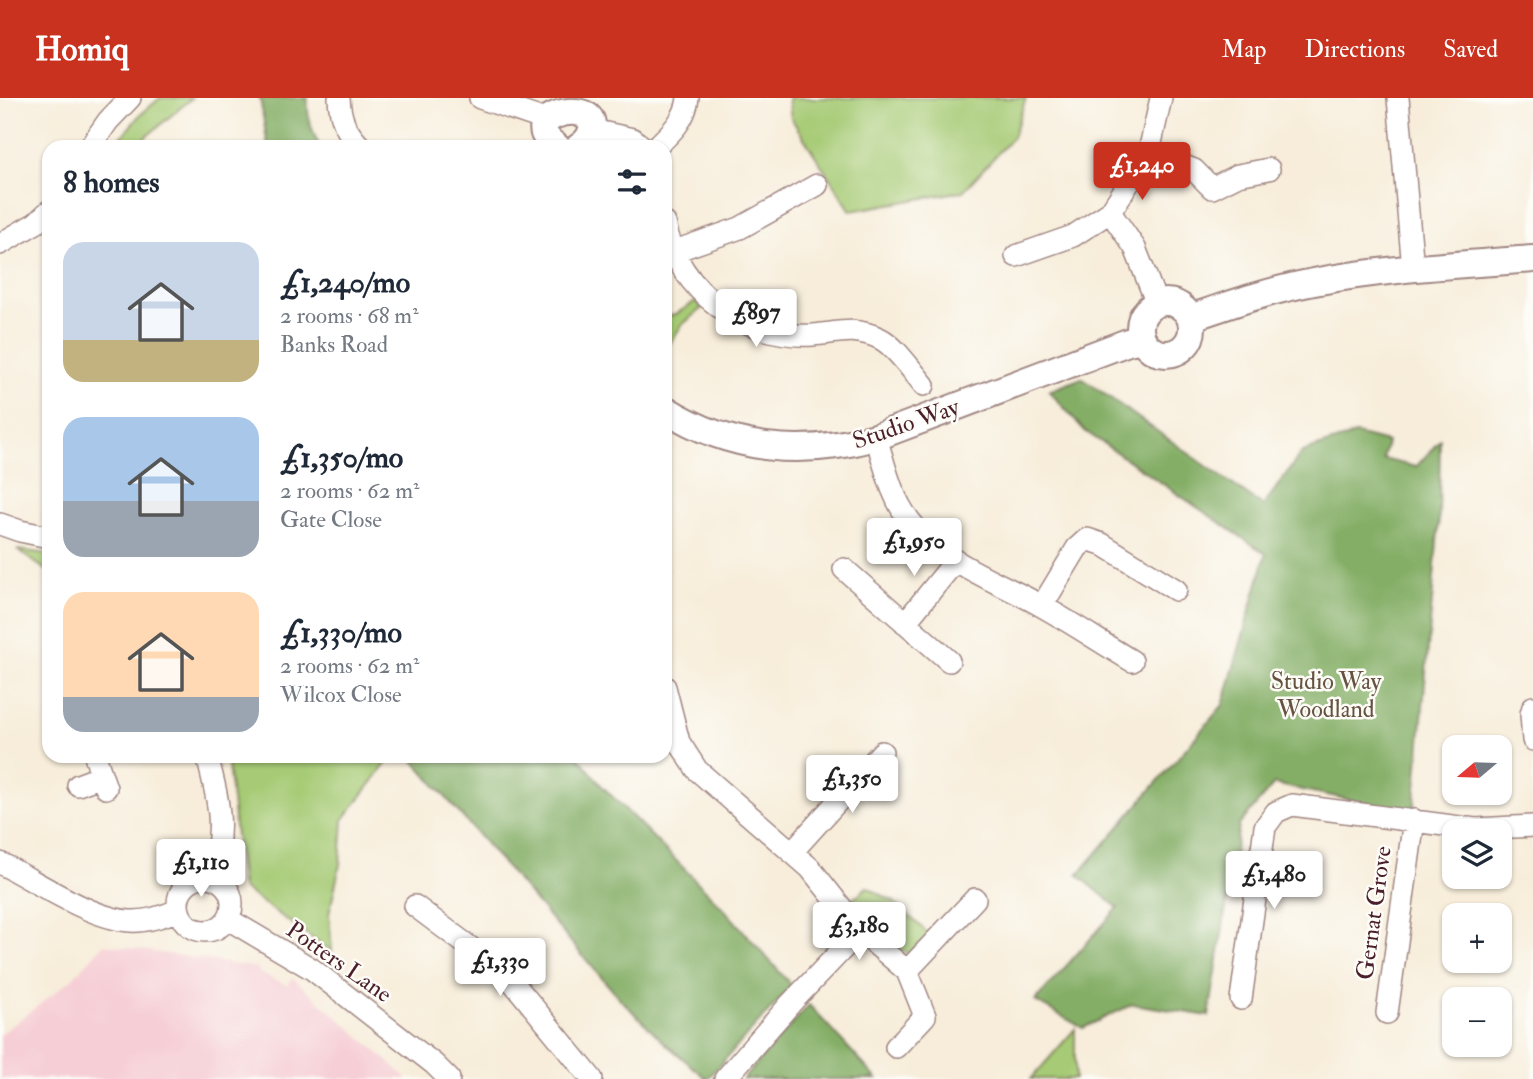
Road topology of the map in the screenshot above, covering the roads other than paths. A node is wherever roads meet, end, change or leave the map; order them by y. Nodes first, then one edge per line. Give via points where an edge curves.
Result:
1 (130, 98) edge
2 (339, 98) edge
3 (480, 98) edge
4 (688, 98) edge
5 (1161, 98) edge
6 (1398, 98) edge
7 (574, 100) edge
8 (545, 121) junction
9 (586, 139) edge
10 (95, 140) edge
11 (355, 140) edge
12 (551, 140) edge
13 (634, 140) edge
14 (663, 140) edge
15 (1149, 152) junction
16 (1269, 169) dead end
17 (817, 185) dead end
18 (1110, 212) junction
19 (42, 217) edge
20 (672, 243) edge
21 (0, 244) edge
22 (675, 251) junction
23 (1016, 256) dead end
24 (1533, 259) edge
25 (1413, 269) junction
26 (1157, 304) junction
27 (1190, 318) junction
28 (1142, 339) junction
29 (925, 385) dead end
30 (672, 413) edge
31 (876, 437) junction
32 (0, 524) edge
33 (42, 536) edge
34 (956, 560) junction
35 (844, 569) dead end
36 (1176, 590) dead end
37 (1042, 606) junction
38 (905, 623) junction
39 (949, 661) dead end
40 (1132, 662) dead end
41 (1533, 707) edge
42 (672, 717) edge
43 (1533, 740) edge
44 (882, 751) dead end
45 (209, 763) edge
46 (101, 773) edge
47 (78, 785) dead end
48 (1414, 820) junction
49 (1533, 826) edge
50 (792, 852) junction
51 (0, 863) edge
52 (211, 877) junction
53 (975, 899) dead end
54 (415, 906) dead end
55 (178, 910) junction
56 (228, 919) junction
57 (860, 931) junction
58 (907, 971) junction
59 (1241, 999) dead end
60 (1387, 1013) dead end
61 (896, 1047) dead end
62 (449, 1079) edge
63 (592, 1079) edge
64 (724, 1079) edge

1 - 10 street
2 - 11 street via 345,128
3 - 8 street
4 - 14 street via 687,110
5 - 15 street
6 - 25 street
7 - 8 street via 552,108
7 - 9 street via 592,123
8 - 12 street
9 - 13 street
15 - 16 street via 1194,170 1212,188 1238,175
15 - 18 street
17 - 22 street via 740,228
18 - 23 street via 1073,236
18 - 26 street via 1135,248
19 - 21 street
20 - 22 street
22 - 29 street via 701,292 747,324 779,334 854,330 883,339
24 - 25 street
25 - 27 street via 1314,282 1253,296
26 - 27 street via 1173,303
26 - 28 street via 1144,314
27 - 28 street via 1189,341 1174,354 1153,351
28 - 31 street, Studio Way
30 - 31 street, Studio Way via 697,427 757,445 816,449
31 - 34 street via 893,491 910,522
32 - 33 street
34 - 37 street
34 - 38 street
35 - 38 street
36 - 37 street via 1087,539
37 - 40 street
38 - 39 street
41 - 43 street
42 - 50 street via 678,742 697,769
44 - 50 street
45 - 52 street via 221,825
46 - 47 street
48 - 49 street via 1475,829
48 - 59 street via 1293,805 1276,811 1265,827
48 - 60 street, Gernat Grove
50 - 57 street via 827,887
51 - 55 street via 98,914 131,921
52 - 55 street via 188,882 179,894
52 - 56 street via 230,893 233,902
53 - 58 street
54 - 63 street via 507,975
55 - 56 street via 188,925 205,932
56 - 62 street, Potters Lane via 312,969
57 - 58 street
57 - 64 street
58 - 61 street via 925,1016

